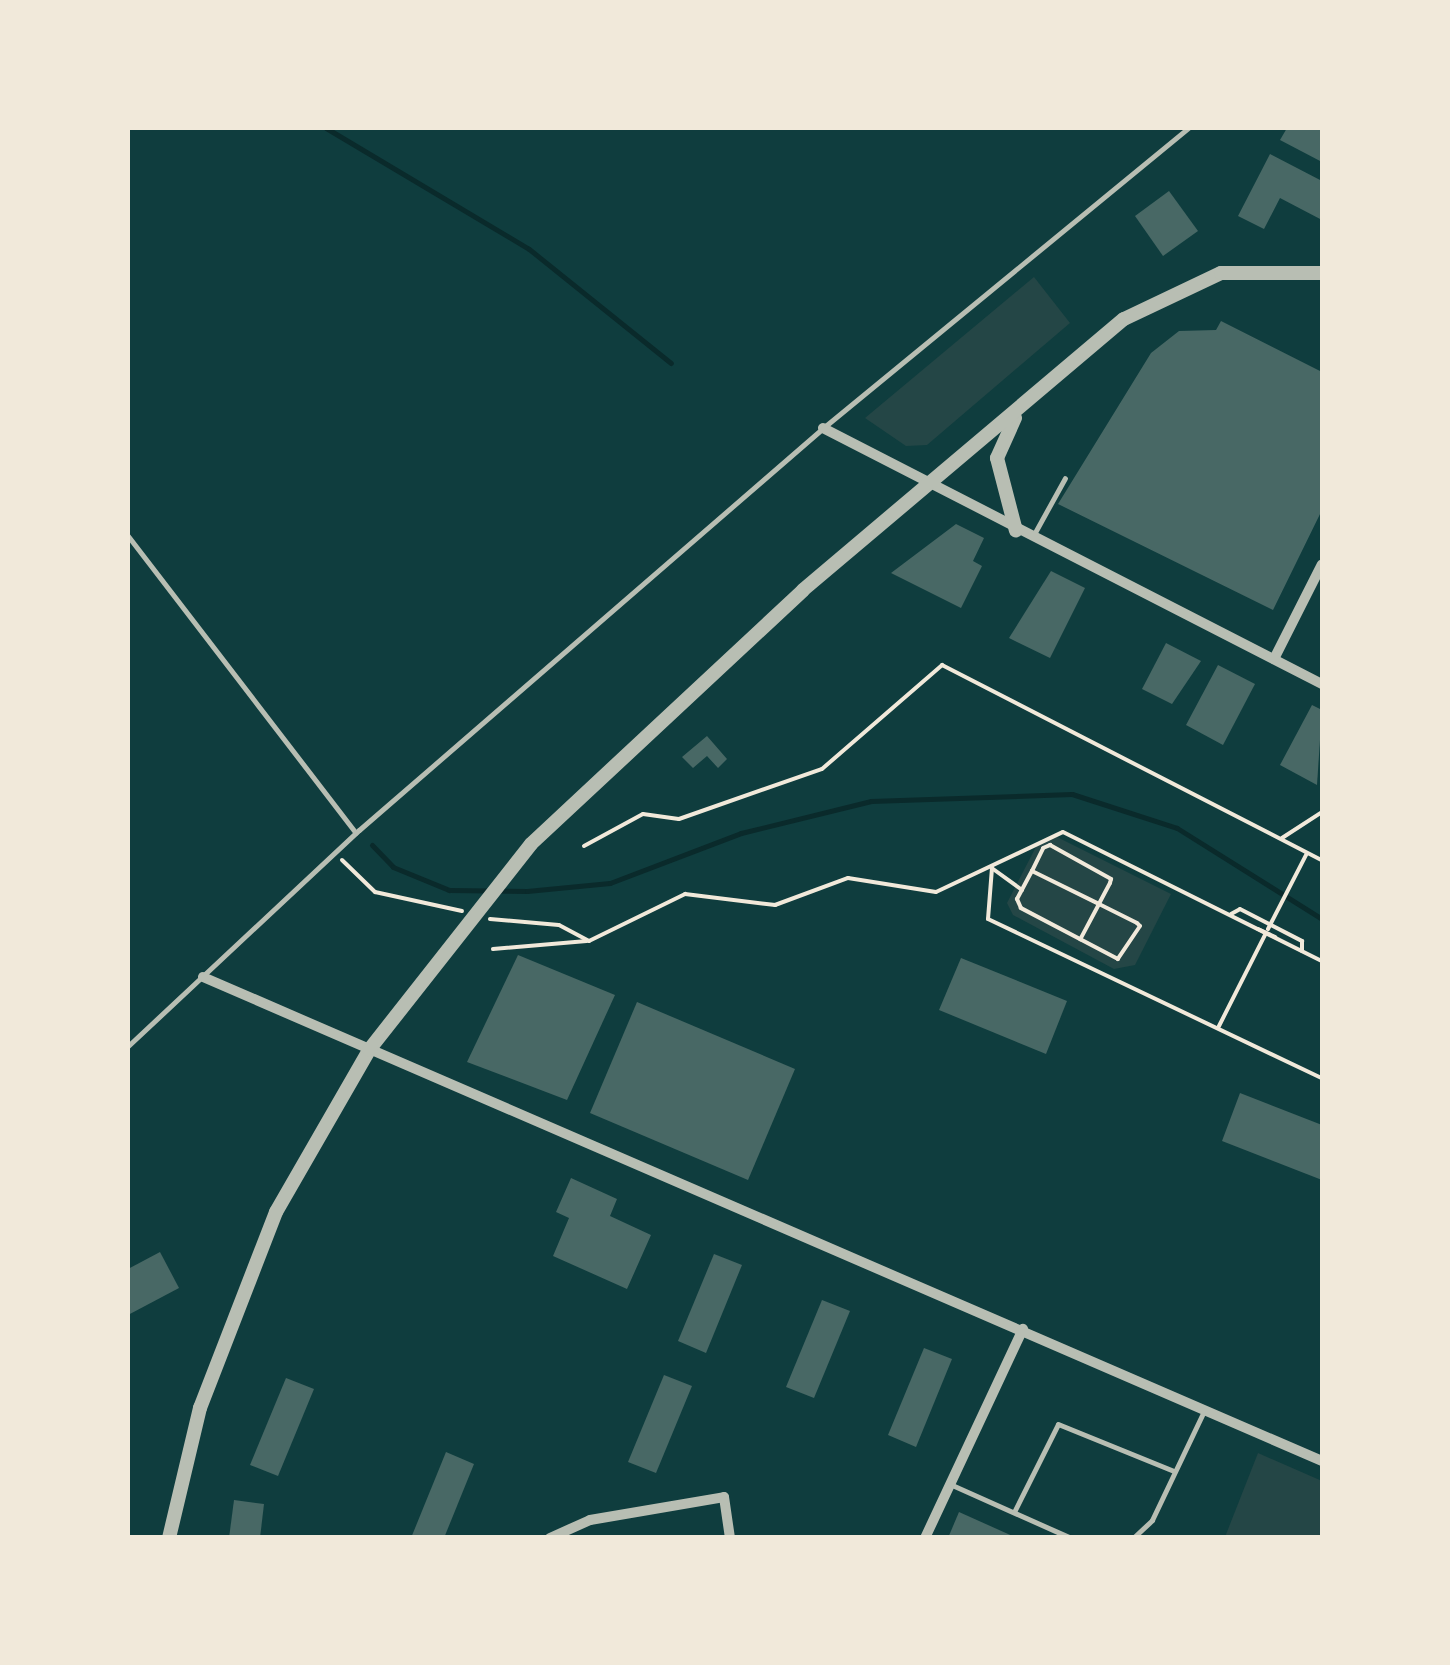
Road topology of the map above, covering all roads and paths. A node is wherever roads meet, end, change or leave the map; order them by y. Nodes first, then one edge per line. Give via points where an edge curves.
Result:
1 (1188, 128) edge
2 (1322, 273) edge
3 (1020, 409) junction
4 (823, 428) junction
5 (1065, 478) dead end
6 (927, 486) junction
7 (1016, 530) junction
8 (128, 536) edge
9 (1032, 538) junction
10 (1322, 564) edge
11 (1274, 660) junction
12 (1322, 684) edge
13 (1322, 812) edge
14 (358, 832) junction
15 (1282, 839) junction
16 (584, 846) dead end
17 (334, 853) junction
18 (1308, 853) junction
19 (1322, 860) edge
20 (992, 868) junction
21 (1032, 870) junction
22 (1022, 890) junction
23 (1099, 904) junction
24 (1230, 914) junction
25 (1268, 929) junction
26 (1080, 939) junction
27 (589, 941) junction
28 (492, 949) dead end
29 (1302, 951) junction
30 (1322, 961) edge
31 (203, 977) junction
32 (1219, 1026) junction
33 (128, 1046) edge
34 (369, 1050) junction
35 (1322, 1078) edge
36 (1024, 1329) junction
37 (1205, 1409) junction
38 (1322, 1461) edge
39 (1174, 1471) junction
40 (949, 1484) junction
41 (1014, 1512) junction
42 (170, 1538) edge
43 (550, 1538) edge
44 (730, 1538) edge
45 (925, 1538) edge
46 (1072, 1538) edge
47 (1133, 1538) edge

1 - 4 lane
2 - 3 street via 1254,268 1174,289
3 - 6 street
3 - 7 street via 997,458
4 - 6 street
4 - 14 lane
5 - 9 lane
6 - 7 street
6 - 34 street via 616,756 462,926
7 - 9 street
8 - 14 lane
9 - 11 street
10 - 11 street
11 - 12 street
13 - 15 path
14 - 17 lane
15 - 16 path via 942,665 822,769 679,819 644,814
15 - 18 path
17 - 27 path via 376,892 510,925 558,925
17 - 31 lane
18 - 19 path
18 - 25 path
20 - 22 path
20 - 24 path via 1038,838 1075,834
20 - 27 path via 918,894 848,878 775,905 685,894
20 - 32 path via 988,919
21 - 22 path
21 - 23 path
21 - 23 path via 1054,844 1107,872
22 - 26 path via 1021,908
23 - 26 path
23 - 26 path via 1140,926 1128,954 1118,959
24 - 25 path
24 - 25 path via 1240,910
25 - 29 path
25 - 29 path via 1302,941
25 - 32 path
27 - 28 path
29 - 30 path
31 - 33 lane
31 - 34 street
32 - 35 path
34 - 36 street
34 - 42 street via 241,1292
36 - 37 street
36 - 40 street
37 - 38 street
37 - 39 lane
39 - 41 lane via 1058,1424
39 - 47 lane
40 - 41 lane
40 - 45 street
41 - 46 lane
43 - 44 street via 590,1520 724,1496

